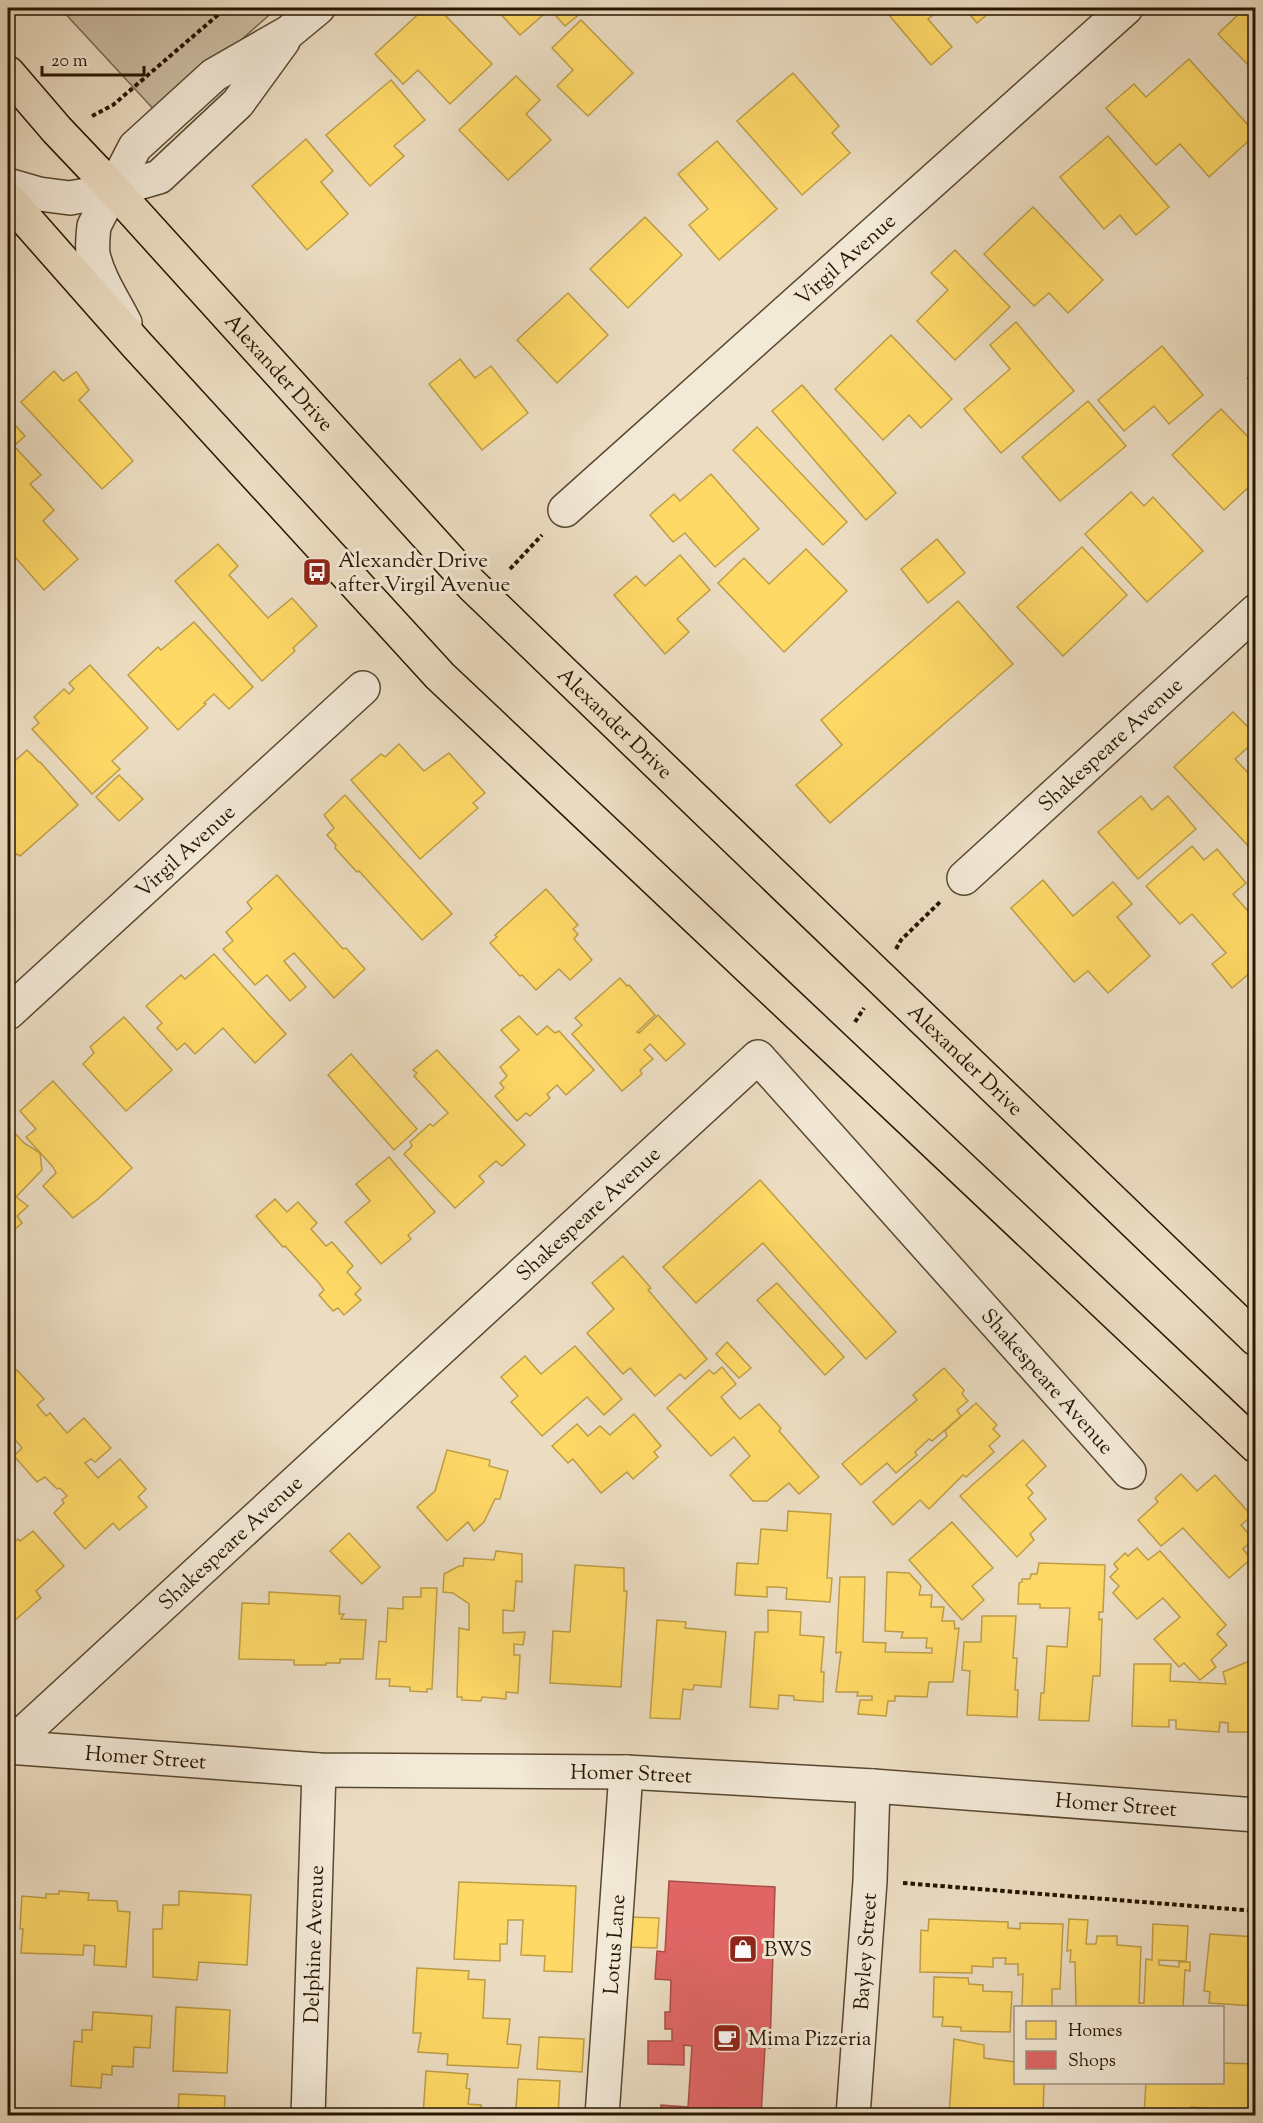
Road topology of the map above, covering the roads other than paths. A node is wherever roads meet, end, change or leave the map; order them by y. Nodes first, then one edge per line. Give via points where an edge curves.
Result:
1 (318, 8) edge
2 (1126, 8) edge
3 (8, 73) edge
4 (8, 185) edge
5 (114, 190) junction
6 (8, 200) edge
7 (137, 345) junction
8 (565, 510) road end
9 (1256, 611) edge
10 (363, 688) dead end
11 (964, 878) road end
12 (8, 1013) edge
13 (1256, 1339) edge
14 (1256, 1446) edge
15 (1129, 1472) dead end
16 (8, 1747) edge
17 (319, 1770) junction
18 (626, 1773) junction
19 (873, 1786) junction
20 (1256, 1815) edge
21 (308, 2115) edge
22 (602, 2115) edge
23 (853, 2115) edge

1 - 5 street via 290,32 205,83 135,147
2 - 8 street, Virgil Avenue
3 - 5 main road, Alexander Drive
4 - 5 street via 70,198
5 - 7 street via 94,226 93,254
5 - 13 main road, Alexander Drive via 472,585
6 - 7 main road
7 - 14 main road via 440,676
9 - 11 street, Shakespeare Avenue
10 - 12 street, Virgil Avenue
15 - 16 street, Shakespeare Avenue via 758,1057
16 - 17 street, Homer Street
17 - 18 street, Homer Street
17 - 21 street, Delphine Avenue
18 - 19 street, Homer Street
18 - 22 street, Lotus Lane
19 - 20 street, Homer Street
19 - 23 street, Bayley Street

